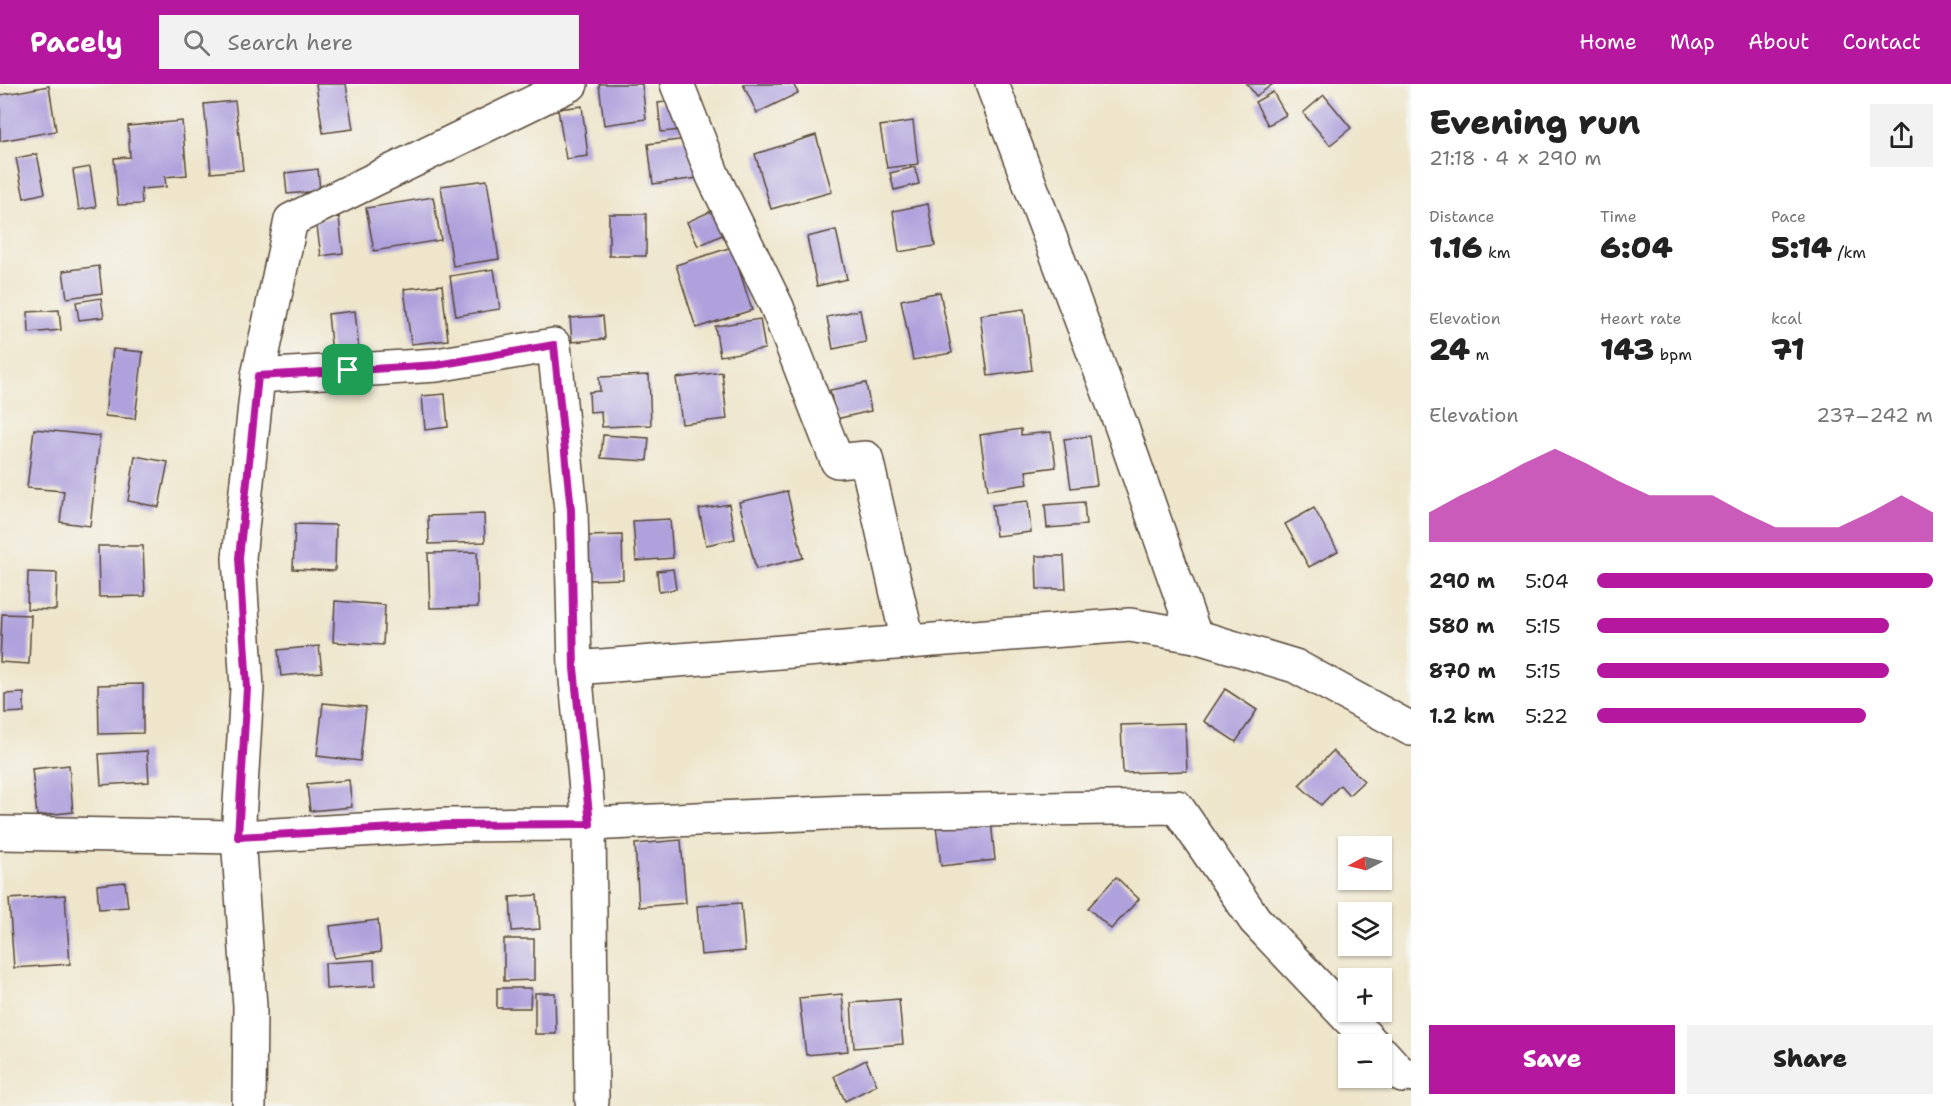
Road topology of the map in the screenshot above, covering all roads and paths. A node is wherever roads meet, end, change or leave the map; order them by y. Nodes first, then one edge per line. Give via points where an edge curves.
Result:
1 (571, 84) edge
2 (677, 84) edge
3 (993, 84) edge
4 (258, 376) junction
5 (1195, 636) junction
6 (908, 642) junction
7 (574, 668) junction
8 (1411, 729) edge
9 (590, 824) junction
10 (0, 833) edge
11 (238, 837) junction
12 (1363, 1034) edge
13 (1392, 1064) edge
14 (1411, 1075) edge
15 (592, 1102) dead end
16 (249, 1106) edge

1 - 4 street via 291,220
2 - 6 street via 713,176 777,307 837,461 866,458
3 - 5 street
4 - 7 street via 437,365 554,345 571,510
4 - 11 street via 239,558 247,688
5 - 6 street via 1130,625
5 - 8 street via 1295,666
6 - 7 street
7 - 9 street
9 - 11 street via 447,825
9 - 12 street via 848,812 1177,807 1255,920
9 - 15 street
10 - 11 street
11 - 16 street via 250,1005
13 - 14 street via 1403,1076

